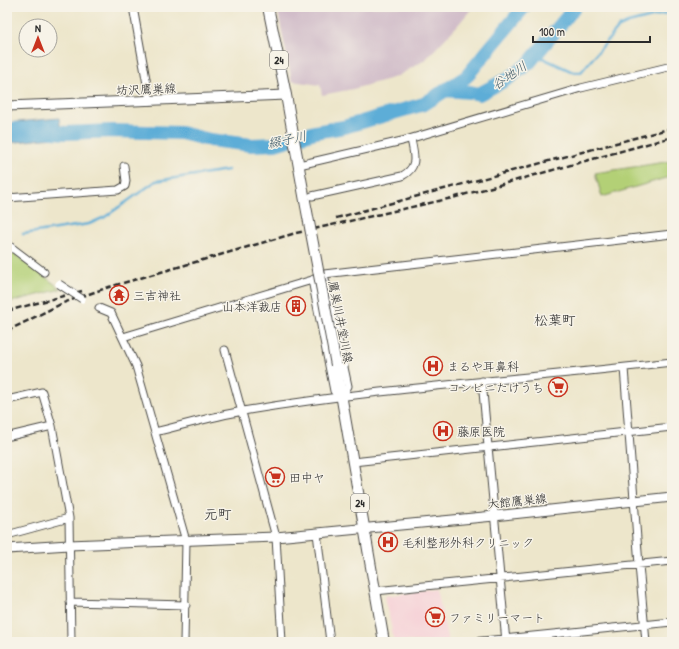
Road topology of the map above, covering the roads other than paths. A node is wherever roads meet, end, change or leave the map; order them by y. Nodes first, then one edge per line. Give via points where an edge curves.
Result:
1 (132, 7) edge
2 (268, 7) edge
3 (672, 66) edge
4 (286, 95) junction
5 (150, 101) junction
6 (7, 106) edge
7 (411, 139) junction
8 (298, 162) junction
9 (124, 166) dead end
10 (7, 198) edge
11 (309, 198) junction
12 (672, 234) edge
13 (7, 244) edge
14 (44, 272) dead end
15 (324, 274) junction
16 (312, 280) junction
17 (59, 284) dead end
18 (82, 299) dead end
19 (99, 308) dead end
20 (123, 337) junction
21 (226, 350) dead end
22 (672, 362) edge
23 (624, 368) junction
24 (482, 381) junction
25 (342, 398) junction
26 (7, 400) edge
27 (242, 411) junction
28 (52, 426) junction
29 (672, 427) edge
30 (155, 432) junction
31 (628, 432) junction
32 (10, 436) dead end
33 (489, 447) junction
34 (353, 462) junction
35 (672, 497) edge
36 (634, 501) junction
37 (494, 516) junction
38 (69, 518) junction
39 (364, 529) junction
40 (316, 533) junction
41 (7, 535) edge
42 (276, 537) junction
43 (186, 541) junction
44 (69, 545) junction
45 (7, 549) edge
46 (672, 561) edge
47 (639, 565) junction
48 (500, 578) junction
49 (375, 591) junction
50 (70, 602) junction
51 (186, 605) junction
52 (672, 622) edge
53 (644, 625) junction
54 (506, 640) edge
55 (71, 642) edge
56 (184, 642) edge
57 (282, 642) edge
58 (330, 642) edge
59 (384, 642) edge
60 (472, 642) edge
61 (646, 642) edge

1 - 5 street
2 - 4 main road, 鷹巣川井堂川線 / 24
3 - 7 street via 581,88
4 - 5 main road, 坊沢鷹巣線
4 - 8 main road, 鷹巣川井堂川線 / 24
5 - 6 main road, 坊沢鷹巣線
7 - 8 street
7 - 11 street via 415,158 414,165 407,174
8 - 11 main road, 鷹巣川井堂川線 / 24
9 - 10 street via 125,186 118,190
11 - 25 main road, 鷹巣川井堂川線 / 24, bridge
12 - 15 street
13 - 14 street
15 - 16 street
15 - 25 street via 348,386
16 - 20 street
16 - 25 street via 334,391
17 - 18 street, bridge
19 - 20 street via 111,313
20 - 30 street via 136,366
21 - 27 street
22 - 23 street
23 - 24 street
23 - 31 street
24 - 25 street
24 - 33 street
25 - 27 street
25 - 34 main road, 鷹巣川井堂川線 / 24
26 - 28 street via 42,392
27 - 30 street
27 - 42 street
28 - 32 street
28 - 38 street
29 - 31 street
30 - 43 street
31 - 33 street
31 - 36 street
33 - 34 street
33 - 37 street
34 - 39 main road, 鷹巣川井堂川線 / 24
35 - 36 main road, 大館鷹巣線
36 - 37 main road, 大館鷹巣線
36 - 47 street
37 - 39 main road, 大館鷹巣線
37 - 48 street
38 - 41 street
38 - 44 street
39 - 40 main road, 大館鷹巣線
39 - 49 main road, 鷹巣川井堂川線 / 24
40 - 42 main road, 大館鷹巣線
40 - 58 street
42 - 43 main road, 大館鷹巣線
42 - 57 street
43 - 44 main road, 大館鷹巣線
43 - 51 street
44 - 45 main road, 大館鷹巣線
44 - 50 street
46 - 47 street
47 - 48 street
47 - 53 street
48 - 49 street
48 - 54 street
49 - 59 main road, 鷹巣川井堂川線 / 24
50 - 51 street
50 - 55 street
51 - 56 street
52 - 53 street
53 - 54 street
53 - 61 street
54 - 60 street

